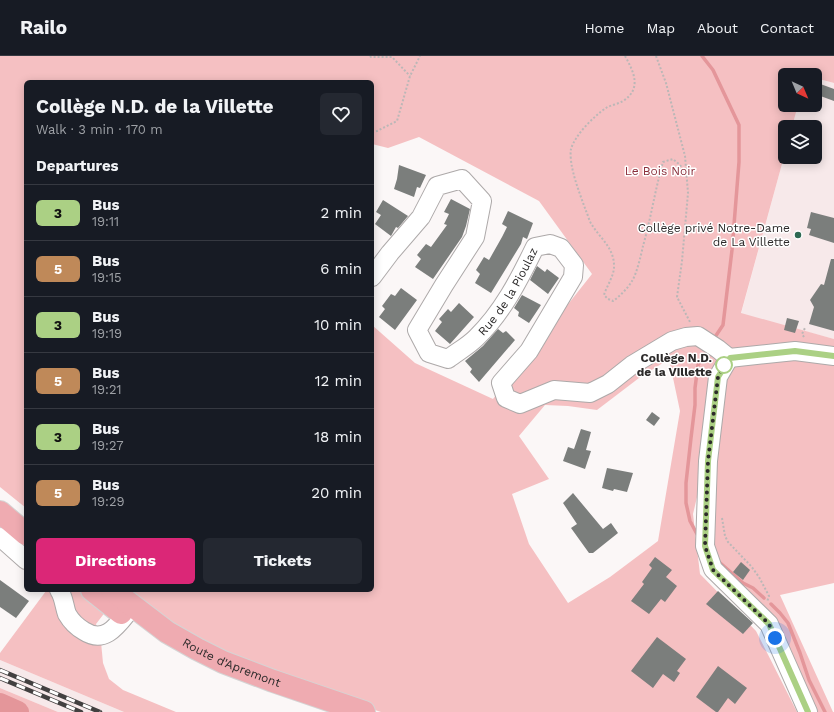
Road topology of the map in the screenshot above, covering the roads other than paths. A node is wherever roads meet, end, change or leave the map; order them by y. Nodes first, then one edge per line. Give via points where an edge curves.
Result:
1 (374, 274) edge
2 (724, 353) junction
3 (834, 356) edge
4 (0, 496) edge
5 (0, 512) edge
6 (24, 516) edge
7 (24, 532) edge
8 (0, 537) edge
9 (24, 558) edge
10 (61, 592) edge
11 (96, 592) edge
12 (114, 592) edge
13 (129, 611) junction
14 (329, 712) edge
15 (364, 712) edge
16 (808, 712) edge

1 - 2 street, Rue de la Pioulaz via 421,217 437,186 462,179 482,201 475,237 417,330 429,353 448,359 475,338 497,314 534,247 550,244 561,248 574,265 573,277 529,351 501,383 506,398 520,404 554,390 590,392 608,384 632,365 672,341 686,337 701,337
2 - 3 street via 795,351
2 - 16 street via 718,377 708,461 705,546 713,570 769,624
4 - 6 main road
5 - 7 main road
8 - 9 street
10 - 13 street via 71,621 88,634 106,635
11 - 13 main road, Route d'Apremont
12 - 13 main road, Route d'Apremont
13 - 14 main road, Route d'Apremont via 179,649 218,669
13 - 15 main road, Route d'Apremont via 223,662

